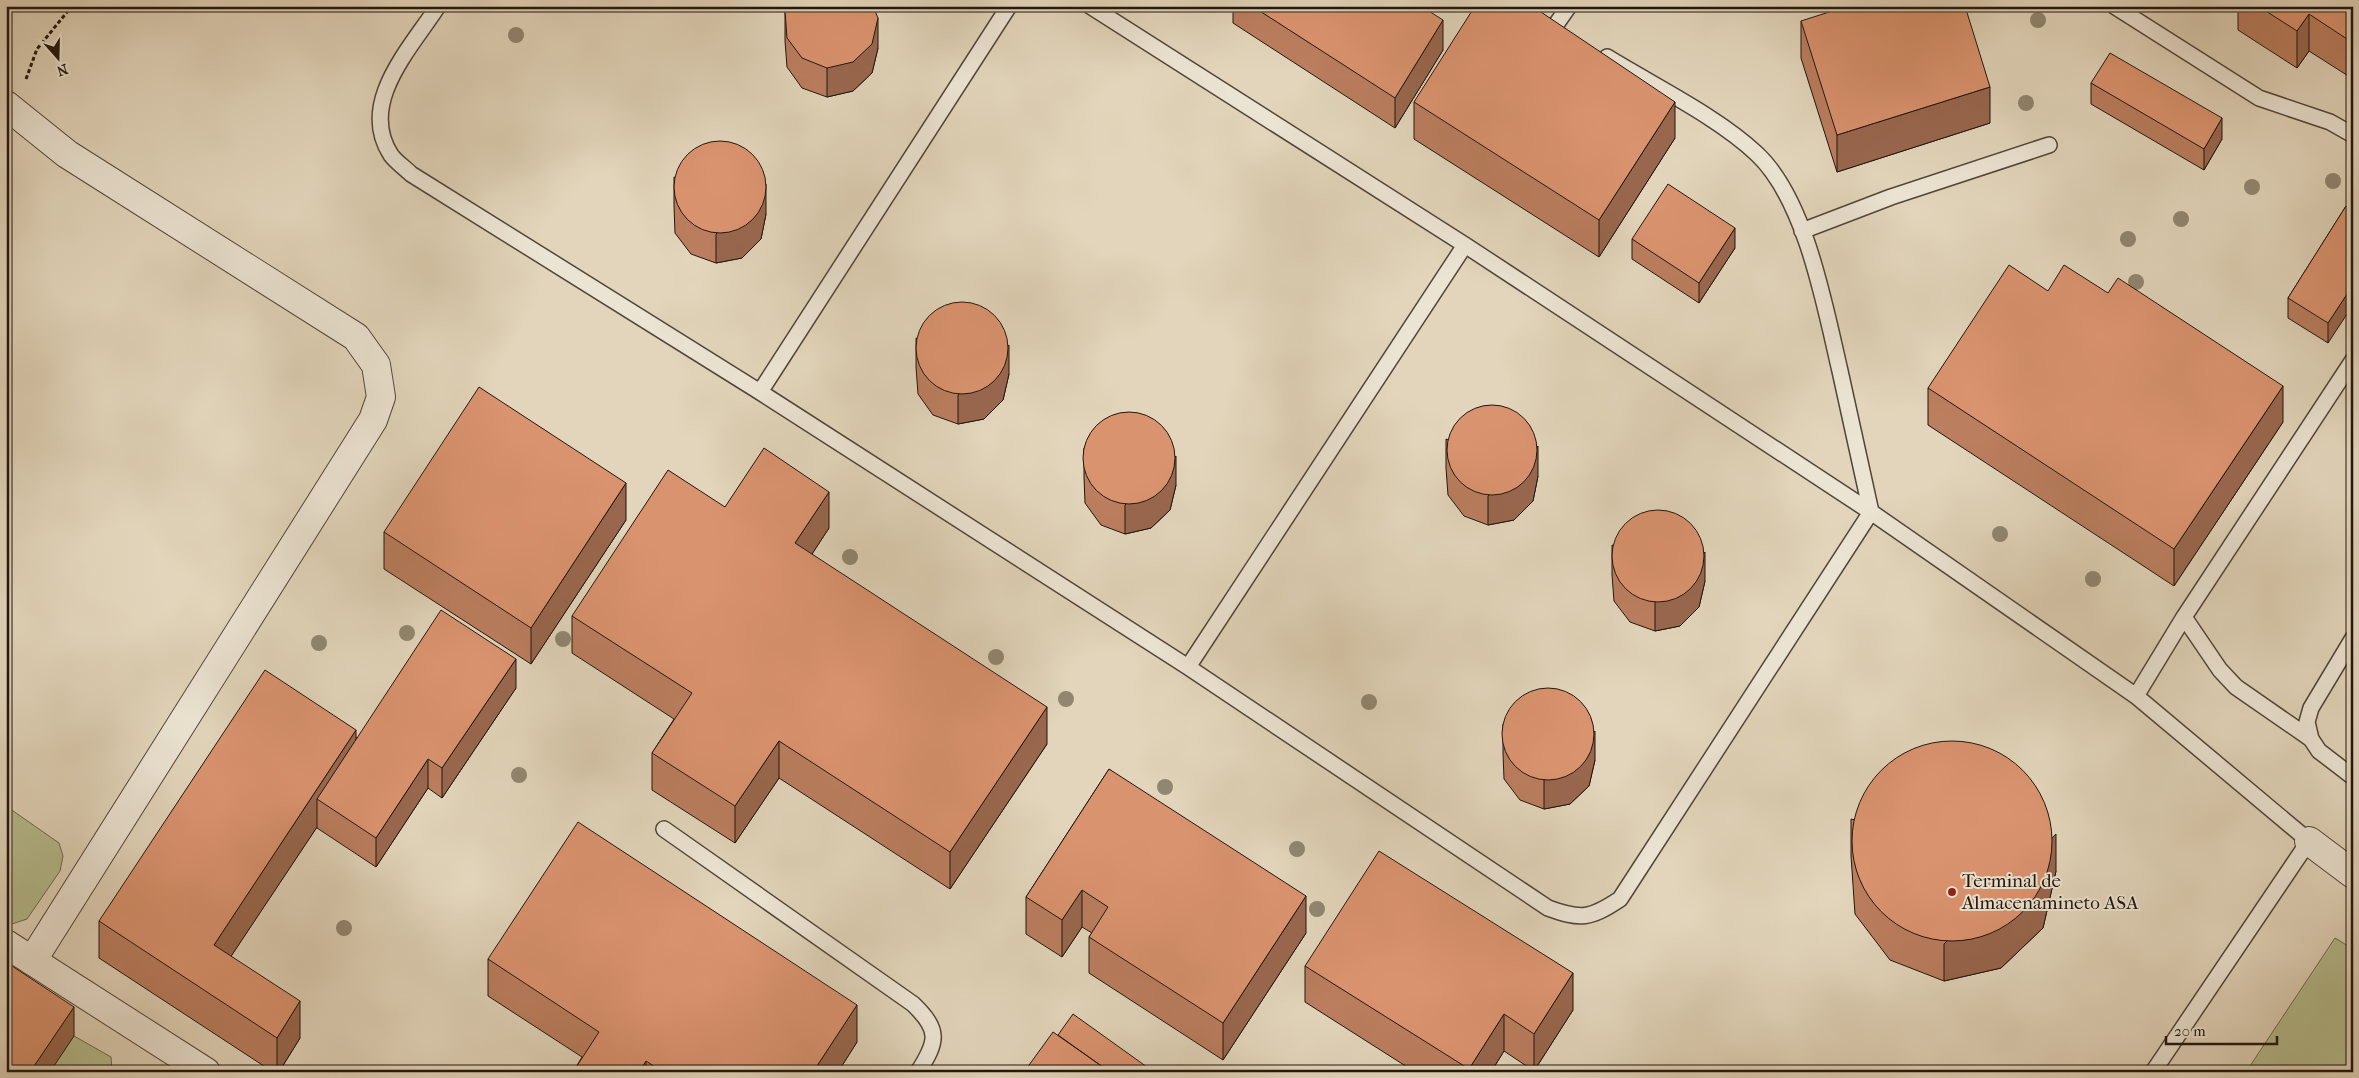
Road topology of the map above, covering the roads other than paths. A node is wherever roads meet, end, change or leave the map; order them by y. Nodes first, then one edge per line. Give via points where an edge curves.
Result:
1 (438, 6) edge
2 (1009, 6) edge
3 (1090, 6) edge
4 (1569, 6) edge
5 (2114, 6) edge
6 (1538, 16) edge
7 (1555, 26) junction
8 (1572, 36) edge
9 (1597, 51) edge
10 (10, 109) edge
11 (2353, 135) edge
12 (2049, 145) dead end
13 (1802, 231) junction
14 (1465, 245) junction
15 (2353, 360) edge
16 (760, 392) junction
17 (1872, 512) junction
18 (2184, 617) junction
19 (2353, 638) edge
20 (1188, 668) junction
21 (2136, 696) junction
22 (2311, 739) junction
23 (2353, 776) edge
24 (664, 828) dead end
25 (2309, 841) junction
26 (2353, 874) edge
27 (6, 944) edge
28 (32, 961) junction
29 (194, 1069) edge
30 (918, 1072) edge
31 (2154, 1072) edge

1 - 16 lane via 390,79 380,104 381,131 392,156 411,174
2 - 16 lane
3 - 14 lane
4 - 7 lane
5 - 11 lane via 2259,98 2330,122
6 - 7 lane
7 - 8 lane
9 - 13 lane via 1723,127 1758,154 1782,185
10 - 28 street via 67,154 356,337 376,365 381,397 373,420
12 - 13 lane
13 - 17 lane via 1822,295
14 - 17 lane
14 - 20 lane
15 - 18 lane
16 - 20 lane
17 - 20 lane via 1620,899 1598,914 1571,916 1548,908
17 - 21 lane
18 - 21 lane
18 - 22 lane via 2220,670 2236,687
19 - 22 lane via 2311,708 2308,722
21 - 25 lane
22 - 23 lane via 2319,751
24 - 30 lane via 926,1016 934,1031 934,1046
25 - 26 street
25 - 31 lane
27 - 28 street
28 - 29 street

